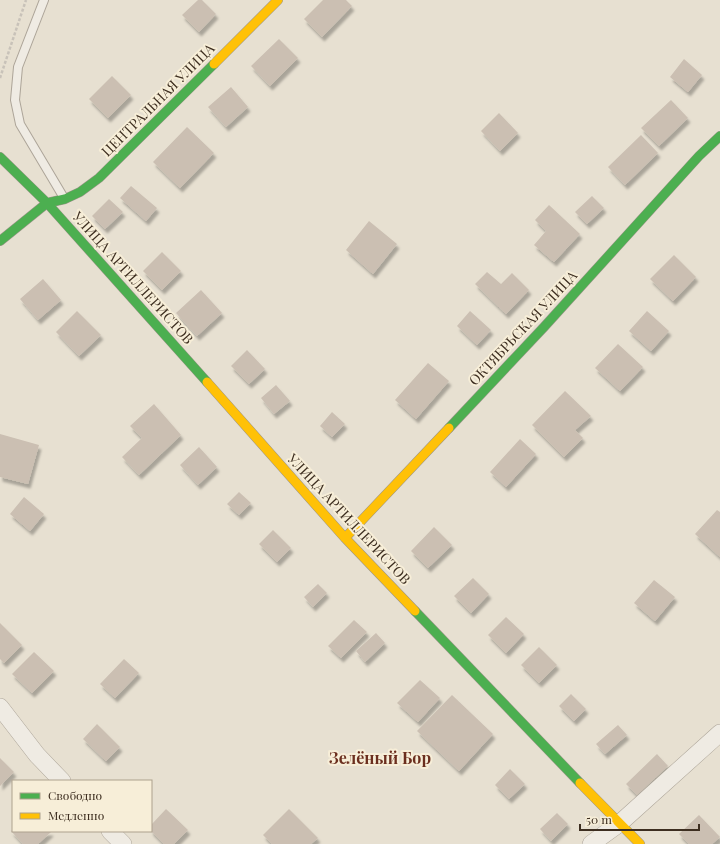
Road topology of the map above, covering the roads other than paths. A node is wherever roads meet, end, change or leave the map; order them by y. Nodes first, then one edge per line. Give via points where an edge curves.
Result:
1 (44, 0) edge
2 (278, 0) edge
3 (720, 136) edge
4 (0, 157) edge
5 (64, 199) junction
6 (47, 203) junction
7 (0, 241) edge
8 (345, 538) junction
9 (0, 707) edge
10 (720, 733) edge
11 (61, 780) edge
12 (620, 823) junction
13 (111, 832) edge
14 (123, 844) edge
15 (591, 844) edge
16 (640, 844) edge

1 - 5 lane via 18,67 15,100 20,124
2 - 5 main road, ЦЕНТРАЛЬНАЯ УЛИЦА via 99,178 80,192
3 - 8 main road, ОКТЯБРЬСКАЯ УЛИЦА
4 - 6 main road, УЛИЦА АРТИЛЛЕРИСТОВ
5 - 6 main road, ЦЕНТРАЛЬНАЯ УЛИЦА
6 - 7 main road
6 - 8 main road, УЛИЦА АРТИЛЛЕРИСТОВ
8 - 12 main road, УЛИЦА АРТИЛЛЕРИСТОВ
9 - 11 street via 37,755
10 - 12 street
12 - 15 street
12 - 16 main road, УЛИЦА АРТИЛЛЕРИСТОВ
13 - 14 street

